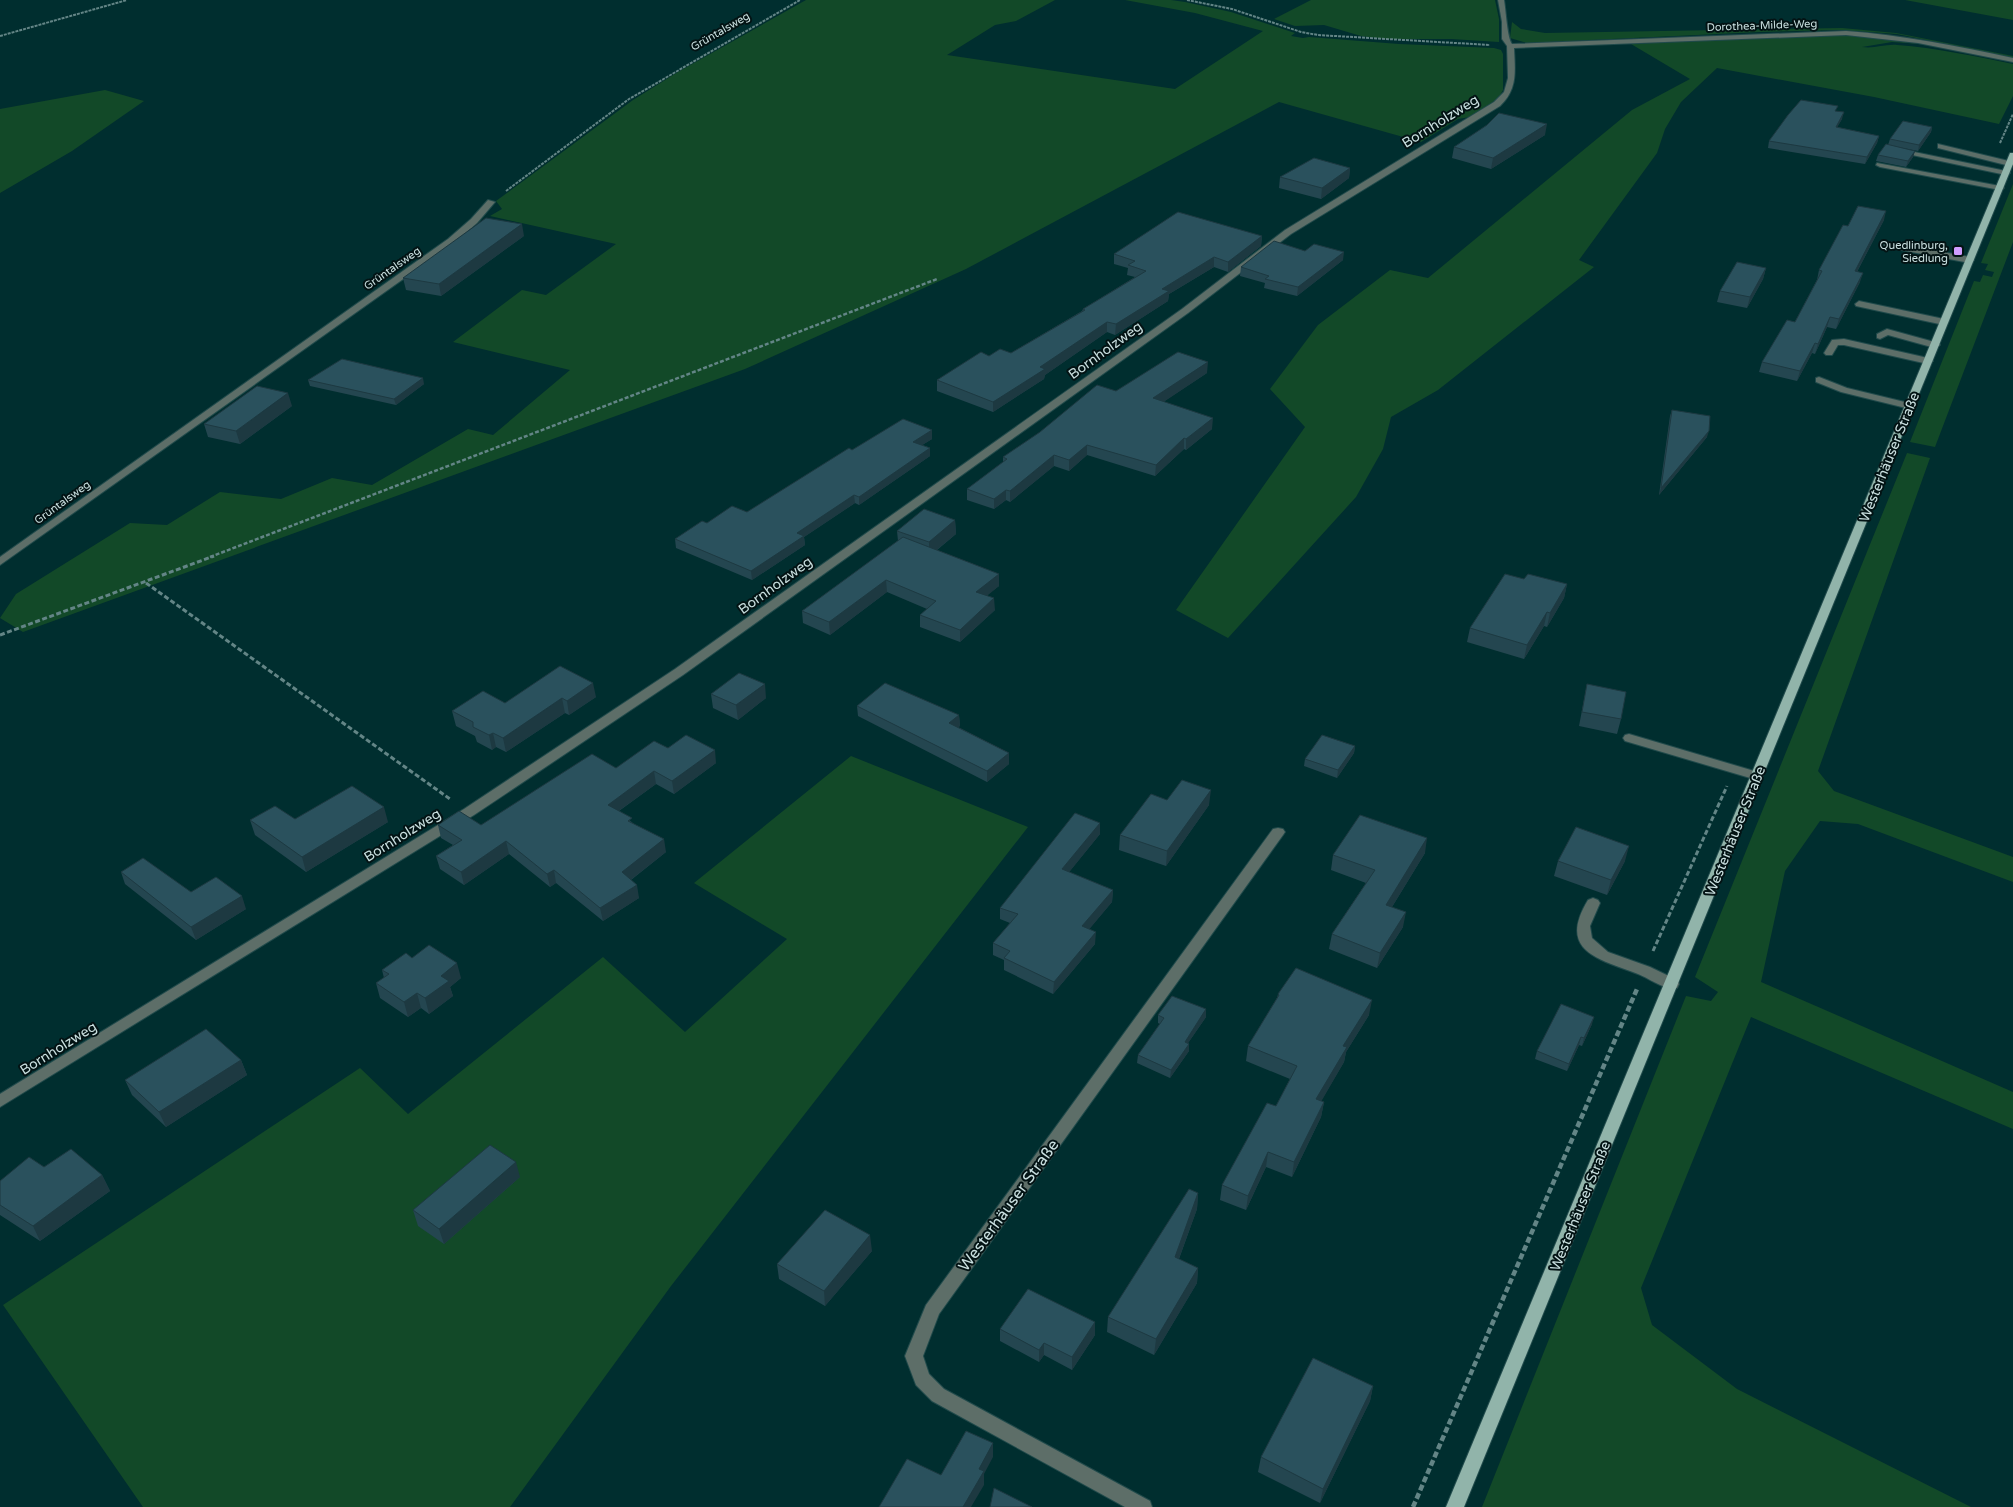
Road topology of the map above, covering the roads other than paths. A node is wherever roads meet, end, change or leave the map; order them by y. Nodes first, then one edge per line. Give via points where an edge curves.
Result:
1 (1501, 0) edge
2 (1510, 46) junction
3 (2013, 60) edge
4 (1940, 146) dead end
5 (1889, 148) edge
6 (2009, 164) edge
7 (1880, 165) edge
8 (2000, 188) junction
9 (491, 202) road end
10 (1888, 245) dead end
11 (1970, 260) junction
12 (1859, 304) dead end
13 (1944, 322) junction
14 (1880, 336) dead end
15 (1935, 345) junction
16 (1828, 353) dead end
17 (1928, 361) junction
18 (1819, 380) dead end
19 (1910, 406) junction
20 (0, 562) edge
21 (1629, 738) dead end
22 (1757, 776) junction
23 (1278, 832) dead end
24 (1593, 903) dead end
25 (1672, 984) junction
26 (0, 1101) edge
27 (1143, 1507) edge
28 (1455, 1507) edge

1 - 2 street, Bornholzweg via 1505,39
2 - 3 street, Dorothea-Milde-Weg via 1821,32 1866,33
2 - 26 street, Bornholzweg via 1512,89 1507,97 1288,232 1185,311 687,667 468,812
4 - 6 street
5 - 6 street
6 - 8 main road, Westerhäuser Straße
7 - 8 street
8 - 11 main road, Westerhäuser Straße
9 - 20 street, Grüntalsweg via 451,241
10 - 11 street
11 - 13 main road, Westerhäuser Straße
12 - 13 street
13 - 15 main road, Westerhäuser Straße
14 - 15 street via 1887,332
15 - 17 main road, Westerhäuser Straße
16 - 17 street via 1835,342 1844,342
17 - 19 main road, Westerhäuser Straße
18 - 19 street via 1844,390
19 - 22 main road, Westerhäuser Straße
21 - 22 street
22 - 25 main road, Westerhäuser Straße
23 - 27 street, Westerhäuser Straße via 932,1310 914,1356 922,1380 938,1395
24 - 25 street via 1583,926 1585,940 1603,956
25 - 28 main road, Westerhäuser Straße

